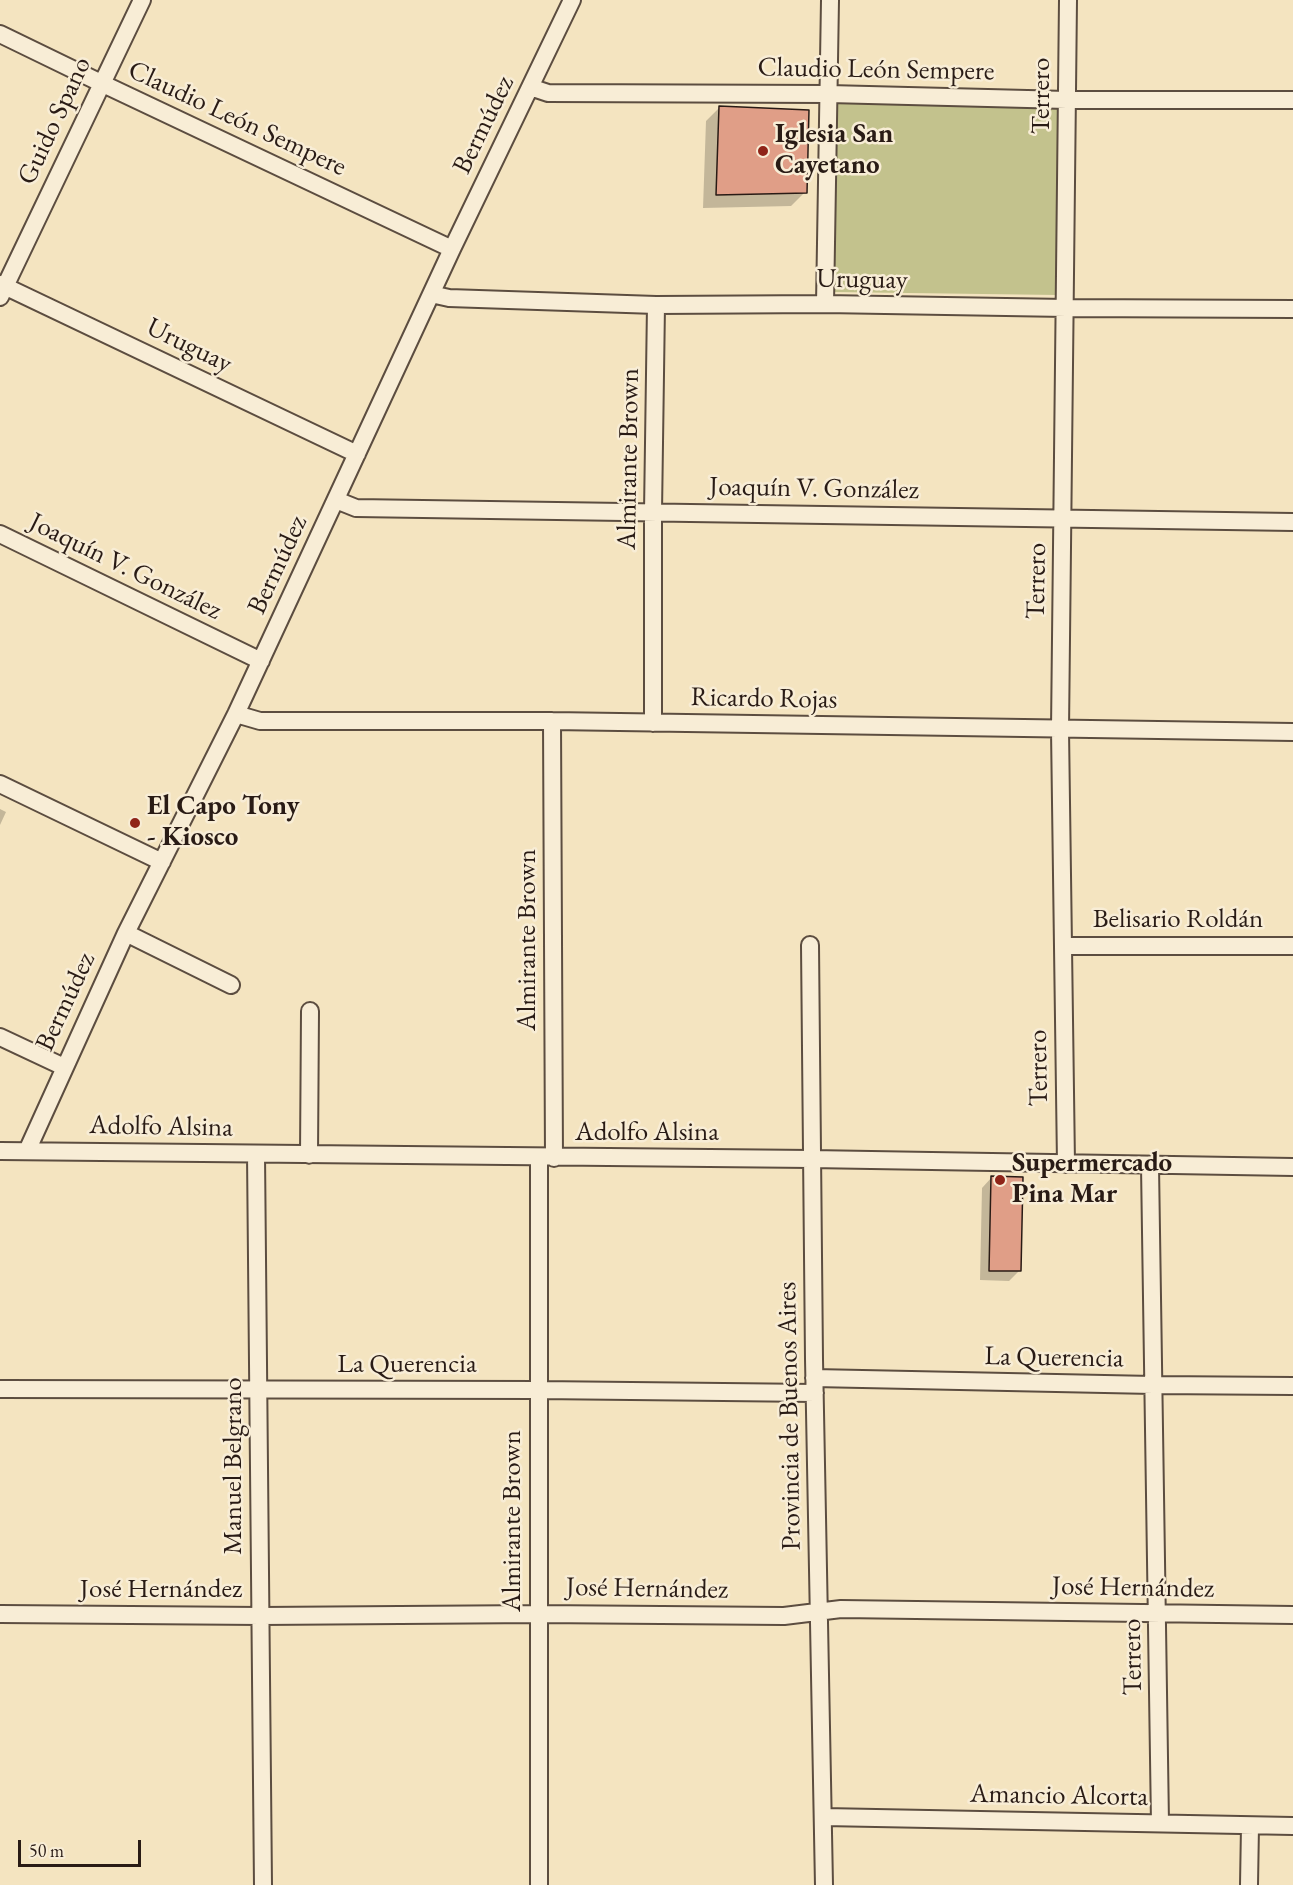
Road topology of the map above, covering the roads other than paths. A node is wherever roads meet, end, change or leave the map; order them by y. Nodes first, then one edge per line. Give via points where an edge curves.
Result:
1 (142, 0) edge
2 (572, 0) edge
3 (830, 0) edge
4 (1068, 0) edge
5 (0, 34) edge
6 (101, 84) junction
7 (530, 87) junction
8 (829, 94) junction
9 (1067, 100) junction
10 (1293, 100) edge
11 (452, 249) junction
12 (2, 289) edge
13 (431, 294) junction
14 (656, 304) junction
15 (825, 304) junction
16 (1066, 308) junction
17 (1293, 309) edge
18 (357, 454) junction
19 (336, 500) junction
20 (653, 512) junction
21 (1063, 519) junction
22 (1293, 522) edge
23 (0, 534) edge
24 (261, 661) junction
25 (236, 714) junction
26 (552, 721) junction
27 (653, 723) junction
28 (1060, 730) junction
29 (1293, 732) edge
30 (0, 784) edge
31 (162, 862) junction
32 (126, 933) junction
33 (810, 945) dead end
34 (1063, 946) junction
35 (1293, 946) edge
36 (231, 985) dead end
37 (310, 1011) dead end
38 (0, 1037) edge
39 (64, 1067) junction
40 (27, 1150) junction
41 (0, 1151) edge
42 (256, 1154) junction
43 (309, 1155) junction
44 (547, 1157) junction
45 (811, 1159) junction
46 (1066, 1164) junction
47 (1150, 1166) junction
48 (1293, 1167) edge
49 (1153, 1385) junction
50 (815, 1386) junction
51 (1293, 1386) edge
52 (0, 1389) edge
53 (538, 1390) junction
54 (260, 1391) junction
55 (818, 1611) junction
56 (0, 1614) edge
57 (538, 1614) junction
58 (1158, 1614) junction
59 (1293, 1615) edge
60 (261, 1616) junction
61 (824, 1817) junction
62 (1160, 1823) junction
63 (1250, 1826) junction
64 (1293, 1826) edge
65 (263, 1885) edge
66 (539, 1885) edge
67 (824, 1885) edge
68 (1249, 1885) edge

1 - 6 street, Guido Spano
2 - 7 street, Bermúdez
3 - 8 street
4 - 9 street, Terrero
5 - 6 street, Claudio León Sempere
6 - 11 street, Claudio León Sempere
6 - 12 street, Guido Spano
7 - 8 street, Claudio León Sempere via 548,93
7 - 11 street, Bermúdez
8 - 9 street, Claudio León Sempere
8 - 15 street
9 - 10 street, Claudio León Sempere
9 - 16 street, Terrero
11 - 13 street, Bermúdez
12 - 18 street, Uruguay
13 - 14 street, Uruguay via 448,298
13 - 18 street, Bermúdez
14 - 15 street, Uruguay
14 - 20 street, Almirante Brown
15 - 16 street, Uruguay
16 - 17 street, Uruguay
16 - 21 street, Terrero
18 - 19 street, Bermúdez
19 - 20 street, Joaquín V. González via 356,508
19 - 24 street, Bermúdez
20 - 21 street, Joaquín V. González
20 - 27 street, Almirante Brown
21 - 22 street, Joaquín V. González
21 - 28 street, Terrero
23 - 24 street, Joaquín V. González
24 - 25 street, Bermúdez
25 - 26 street, Ricardo Rojas via 260,721
25 - 31 street, Bermúdez
26 - 27 street, Ricardo Rojas
26 - 44 street, Almirante Brown
27 - 28 street, Ricardo Rojas
28 - 29 street, Ricardo Rojas
28 - 34 street, Terrero
30 - 31 street
31 - 32 street, Bermúdez
32 - 36 street
32 - 39 street, Bermúdez
33 - 45 street, Provincia de Buenos Aires
34 - 35 street, Belisario Roldán
34 - 46 street, Terrero
37 - 43 street
38 - 39 street
39 - 40 street, Bermúdez
40 - 41 street, Adolfo Alsina
40 - 42 street, Adolfo Alsina
42 - 43 street, Adolfo Alsina
42 - 54 street, Manuel Belgrano
43 - 44 street, Adolfo Alsina
44 - 45 street, Adolfo Alsina
44 - 53 street, Almirante Brown
45 - 46 street, Adolfo Alsina
45 - 50 street, Provincia de Buenos Aires
46 - 47 street, Adolfo Alsina
47 - 48 street, Adolfo Alsina
47 - 49 street, Terrero
49 - 50 street, La Querencia
49 - 51 street, La Querencia
49 - 58 street, Terrero
50 - 53 street, La Querencia
50 - 55 street, Provincia de Buenos Aires
52 - 54 street, La Querencia
53 - 54 street, La Querencia
53 - 57 street, Almirante Brown
54 - 60 street, Manuel Belgrano
55 - 57 street, José Hernández via 784,1616
55 - 58 street, José Hernández
55 - 61 street, Provincia de Buenos Aires
56 - 60 street, José Hernández
57 - 60 street, José Hernández
57 - 66 street, Almirante Brown
58 - 59 street, José Hernández
58 - 62 street, Terrero
60 - 65 street, Manuel Belgrano
61 - 62 street, Amancio Alcorta
61 - 67 street, Provincia de Buenos Aires
62 - 63 street, Amancio Alcorta
63 - 64 street, Amancio Alcorta
63 - 68 street

